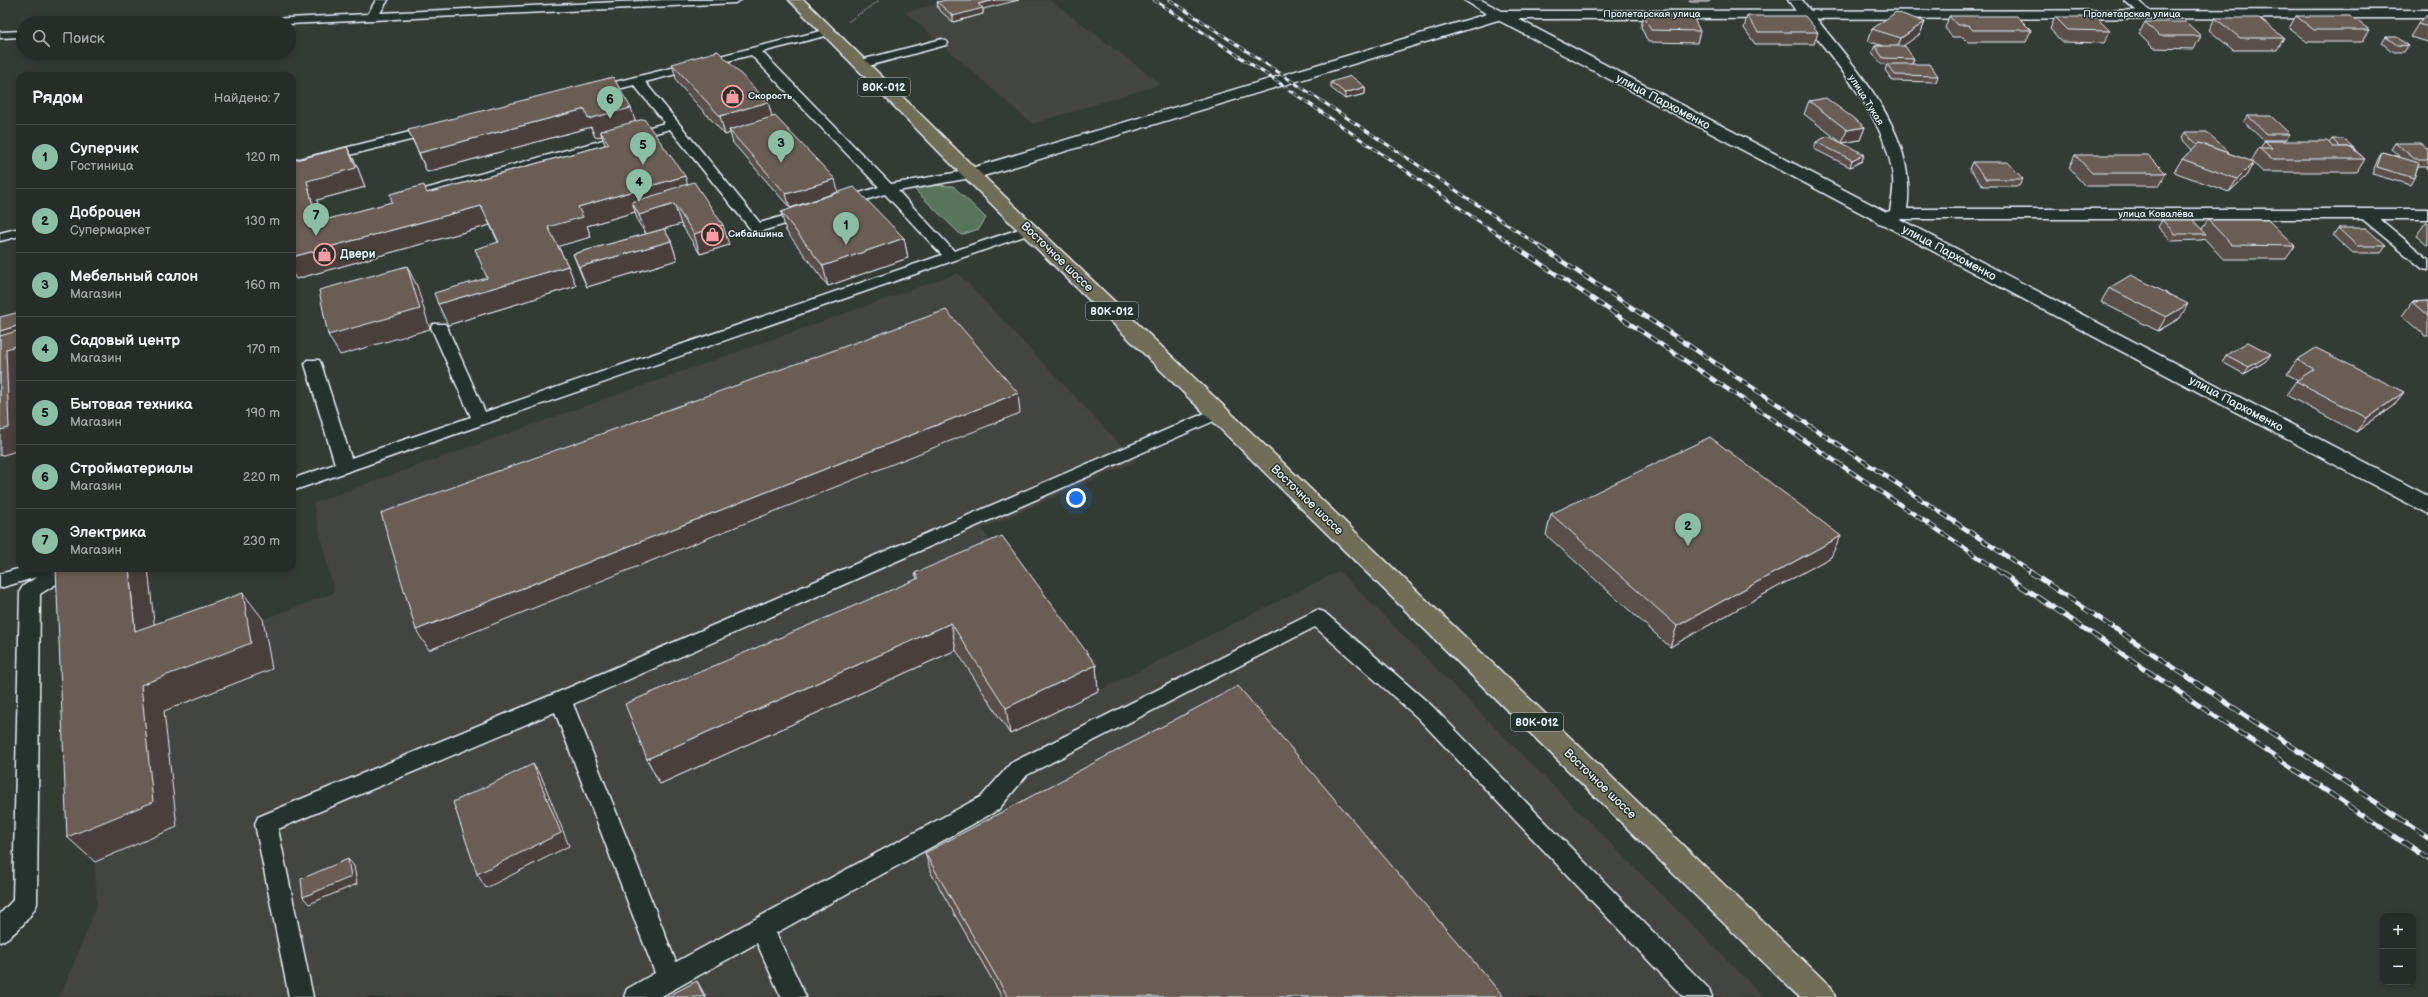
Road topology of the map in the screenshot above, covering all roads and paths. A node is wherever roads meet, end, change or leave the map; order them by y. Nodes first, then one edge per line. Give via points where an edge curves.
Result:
1 (382, 0) edge
2 (735, 0) edge
3 (796, 0) edge
4 (880, 0) edge
5 (1471, 0) edge
6 (1795, 0) edge
7 (2130, 0) edge
8 (1804, 14) junction
9 (2147, 14) junction
10 (2428, 14) edge
11 (1500, 15) junction
12 (372, 17) junction
13 (296, 21) edge
14 (829, 32) junction
15 (16, 34) edge
16 (0, 35) edge
17 (942, 43) dead end
18 (754, 51) junction
19 (861, 64) junction
20 (637, 80) junction
21 (583, 93) edge
22 (672, 125) junction
23 (445, 128) edge
24 (296, 164) edge
25 (971, 174) junction
26 (888, 189) junction
27 (408, 198) edge
28 (2365, 214) junction
29 (2428, 214) edge
30 (1891, 216) junction
31 (1028, 230) junction
32 (16, 233) edge
33 (0, 237) edge
34 (951, 256) junction
35 (2428, 266) edge
36 (440, 327) dead end
37 (313, 364) dead end
38 (1217, 413) junction
39 (480, 419) junction
40 (345, 466) junction
41 (296, 483) edge
42 (2428, 506) edge
43 (32, 572) edge
44 (61, 572) edge
45 (0, 582) edge
46 (560, 700) junction
47 (762, 928) junction
48 (0, 931) edge
49 (670, 979) junction
50 (301, 997) edge
51 (636, 997) edge
52 (794, 997) edge
53 (1700, 997) edge
54 (1820, 997) edge

1 - 12 lane
2 - 12 lane
3 - 14 main road, Восточное шоссе / 80К-012
4 - 14 path
5 - 11 main road, улица Пархоменко
6 - 8 main road, улица Тукая
7 - 9 lane
8 - 9 main road, Пролетарская улица
8 - 11 main road, Пролетарская улица
8 - 30 main road, улица Тукая via 1851,76 1886,132 1901,172
9 - 10 main road, Пролетарская улица
11 - 25 main road
11 - 30 main road, улица Пархоменко
12 - 13 lane
14 - 18 lane
14 - 19 main road, Восточное шоссе / 80К-012
15 - 16 lane
17 - 19 lane
18 - 20 lane
18 - 26 lane
19 - 25 main road, Восточное шоссе / 80К-012
20 - 21 lane
20 - 22 lane
22 - 26 lane via 757,228
22 - 27 lane
23 - 24 lane
25 - 26 lane
25 - 31 main road, Восточное шоссе / 80К-012
26 - 34 lane
28 - 29 main road, улица Ковалёва
28 - 30 main road, улица Ковалёва
28 - 35 lane
30 - 42 main road, улица Пархоменко
31 - 34 lane
31 - 38 main road, Восточное шоссе / 80К-012
32 - 33 lane
34 - 39 lane
36 - 39 lane
37 - 40 lane
38 - 46 lane
38 - 54 main road, Восточное шоссе / 80К-012
39 - 40 lane
40 - 41 lane
43 - 45 lane
44 - 48 lane via 30,591 25,904
46 - 49 lane
46 - 50 lane via 266,824
47 - 49 lane
47 - 52 lane
47 - 53 lane via 990,804 1018,769 1317,617 1425,712
49 - 51 lane

